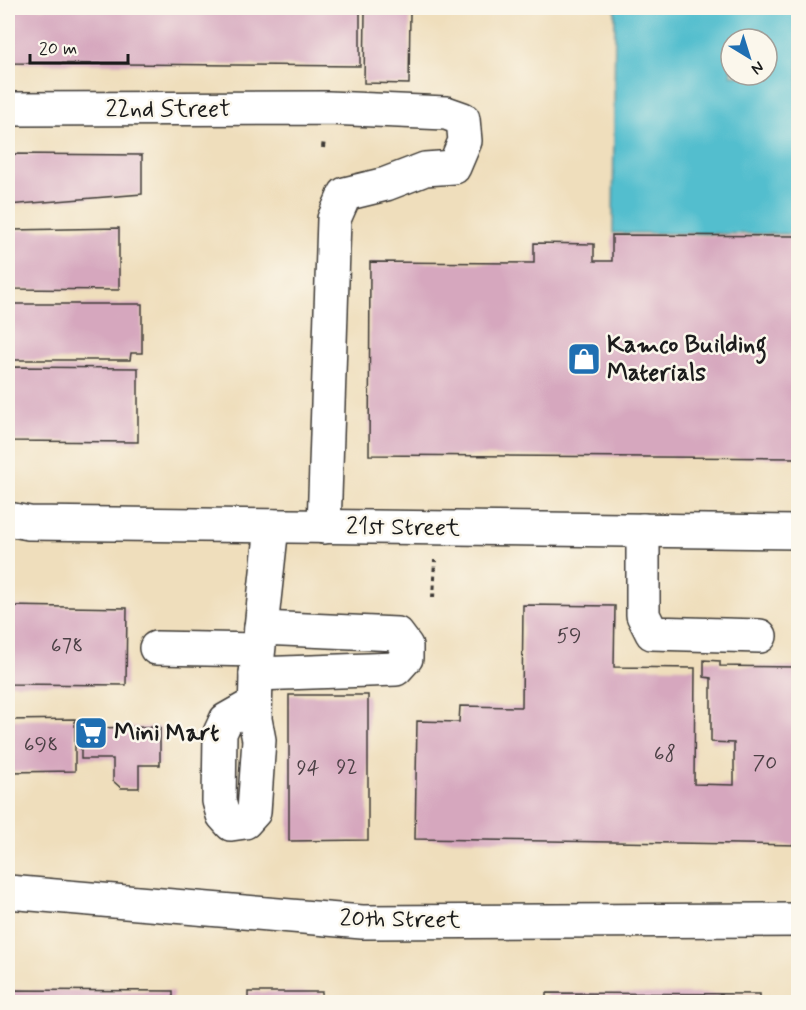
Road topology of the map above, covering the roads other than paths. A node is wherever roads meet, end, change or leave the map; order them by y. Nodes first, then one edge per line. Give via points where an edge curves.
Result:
1 (8, 109) edge
2 (8, 519) edge
3 (272, 526) junction
4 (324, 527) junction
5 (643, 530) junction
6 (798, 532) edge
7 (760, 636) dead end
8 (156, 648) dead end
9 (8, 892) edge
10 (796, 920) edge

1 - 4 street, 22nd Street via 328,108 446,113 463,119 465,141 454,166 425,169 345,194 334,219
2 - 3 street, 21st Street via 29,524
3 - 4 street, 21st Street
3 - 8 street via 257,664
4 - 5 street, 21st Street
5 - 6 street, 21st Street
5 - 7 street via 643,615 652,633
9 - 10 street, 20th Street via 362,922

